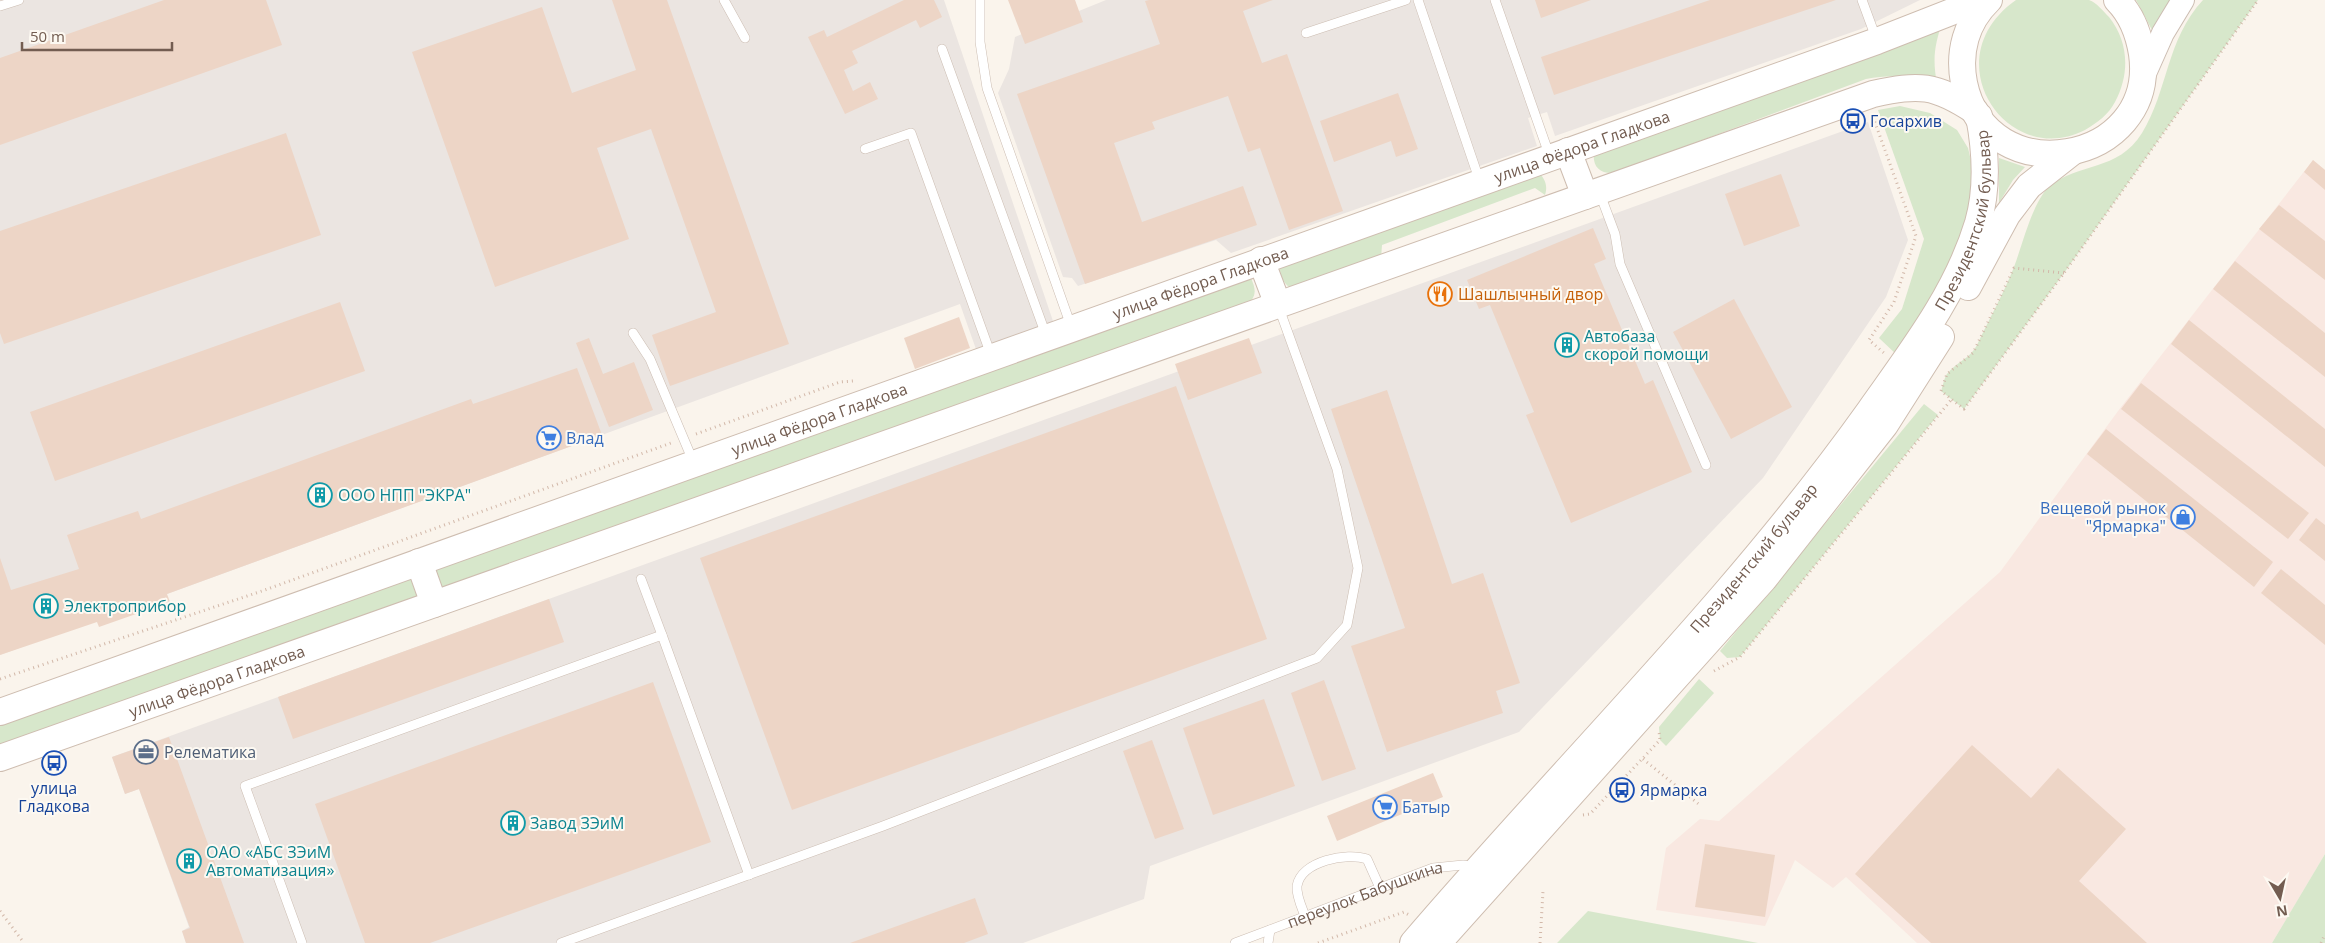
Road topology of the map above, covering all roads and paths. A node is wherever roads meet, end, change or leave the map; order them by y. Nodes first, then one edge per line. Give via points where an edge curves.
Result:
1 (19, 0) edge
2 (724, 0) edge
3 (980, 0) edge
4 (1406, 0) edge
5 (1418, 0) edge
6 (1495, 0) edge
7 (1862, 0) edge
8 (1982, 0) edge
9 (1989, 0) edge
10 (2117, 0) edge
11 (2184, 0) edge
12 (2258, 0) edge
13 (1, 4) edge
14 (1306, 33) dead end
15 (746, 38) dead end
16 (1877, 41) junction
17 (942, 49) dead end
18 (2142, 79) junction
19 (1872, 112) dead end
20 (1977, 114) junction
21 (865, 149) dead end
22 (2071, 153) junction
23 (1559, 154) junction
24 (1480, 182) junction
25 (1592, 194) junction
26 (1261, 260) junction
27 (2064, 273) junction
28 (1278, 305) junction
29 (1072, 328) junction
30 (633, 332) dead end
31 (1047, 337) junction
32 (1886, 356) dead end
33 (992, 357) junction
34 (1951, 400) junction
35 (694, 463) junction
36 (1706, 465) dead end
37 (419, 562) junction
38 (641, 579) dead end
39 (434, 604) junction
40 (662, 635) junction
41 (1706, 675) dead end
42 (0, 712) edge
43 (0, 758) edge
44 (1643, 759) dead end
45 (1701, 806) dead end
46 (1488, 872) junction
47 (749, 875) junction
48 (1380, 888) junction
49 (1543, 890) dead end
50 (0, 911) edge
51 (1305, 916) junction
52 (1270, 930) junction
53 (1414, 930) edge
54 (2325, 934) edge
55 (24, 943) edge
56 (302, 943) edge
57 (561, 943) edge
58 (1235, 943) edge
59 (1268, 943) edge
60 (1318, 943) edge
61 (1438, 943) edge
62 (1540, 943) edge
63 (2321, 943) edge

1 - 13 lane
2 - 15 lane
3 - 29 lane via 980,42 987,88
4 - 14 lane
5 - 24 lane
6 - 23 lane
7 - 16 lane
8 - 16 main road, улица Фёдора Гладкова
9 - 20 main road via 1972,22 1962,55 1966,90
10 - 18 main road via 2140,40
11 - 18 street via 2163,33
12 - 27 path
16 - 23 main road, улица Фёдора Гладкова
17 - 31 lane
18 - 22 main road via 2131,112 2120,125 2107,137
19 - 32 path via 1916,236 1894,302 1869,340
20 - 22 main road via 1992,133 2007,144 2027,152 2048,155
20 - 25 main road, улица Фёдора Гладкова via 1951,95 1910,86 1874,94
20 - 46 main road, Президентский бульвар via 1986,166 1978,222 1965,259 1930,324 1830,466
21 - 33 lane via 910,133
22 - 46 main road, Президентский бульвар via 2029,186 2007,215 1917,377 1841,483 1751,594
23 - 24 main road, улица Фёдора Гладкова
23 - 25 main road
24 - 26 main road, улица Фёдора Гладкова
25 - 28 main road, улица Фёдора Гладкова
25 - 36 lane via 1615,234 1620,264
26 - 28 main road
26 - 29 main road, улица Фёдора Гладкова
27 - 34 path via 1964,409
27 - 34 path via 2014,268 1973,353 1947,374 1941,391
28 - 39 main road, улица Фёдора Гладкова
28 - 47 lane via 1337,469 1358,568 1347,625 1317,658
29 - 31 main road, улица Фёдора Гладкова
30 - 35 lane via 650,359
31 - 33 main road, улица Фёдора Гладкова
33 - 35 main road, улица Фёдора Гладкова
34 - 41 path via 1740,657
35 - 37 main road, улица Фёдора Гладкова
37 - 39 main road
37 - 42 main road, улица Фёдора Гладкова
38 - 40 lane
39 - 43 main road, улица Фёдора Гладкова
40 - 47 lane
40 - 56 lane via 245,786
44 - 45 path
46 - 48 lane, переулок Бабушкина via 1463,865 1433,868
46 - 53 main road, Президентский бульвар
46 - 61 main road, Президентский бульвар
47 - 57 lane
48 - 51 lane, переулок Бабушкина
48 - 51 lane via 1367,859 1356,855 1340,856 1301,875 1297,887
49 - 62 path
50 - 55 path
51 - 52 lane, переулок Бабушкина
52 - 58 lane, переулок Бабушкина
52 - 59 lane
53 - 60 path via 1404,912
54 - 63 path

